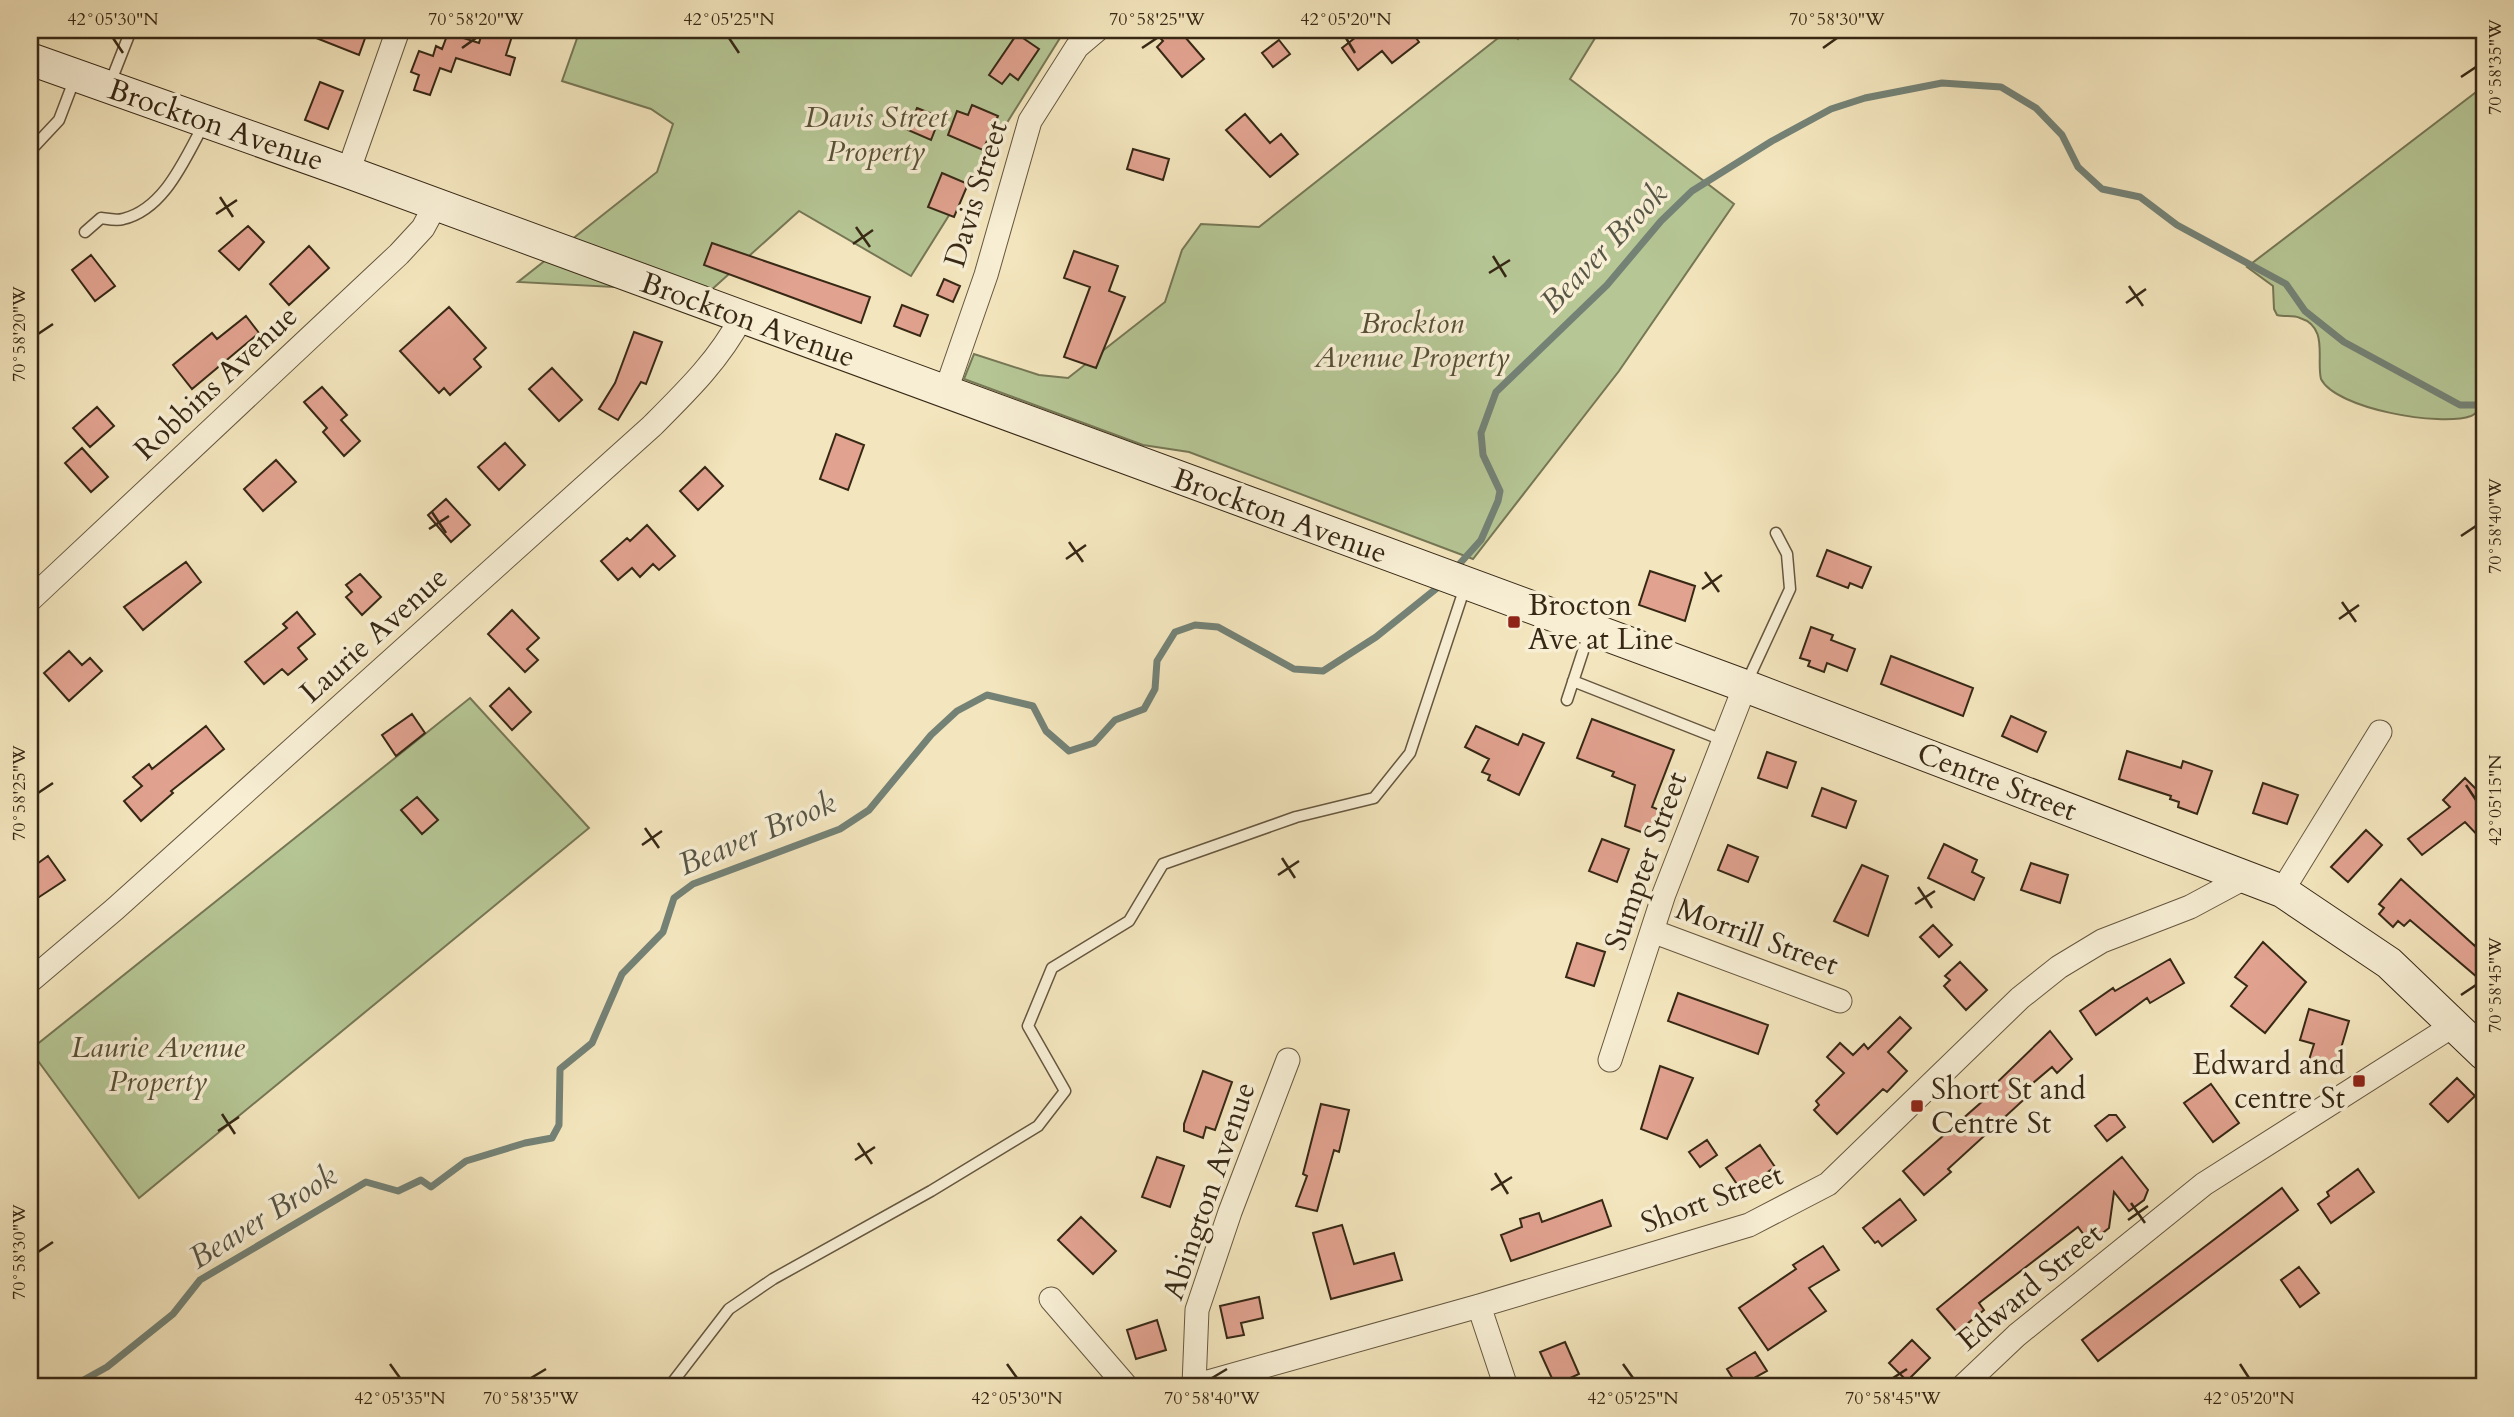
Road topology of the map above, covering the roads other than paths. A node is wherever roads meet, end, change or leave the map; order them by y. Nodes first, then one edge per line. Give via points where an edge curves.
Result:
1 (131, 30) edge
2 (398, 30) edge
3 (1097, 30) edge
4 (30, 59) edge
5 (76, 76) junction
6 (108, 88) junction
7 (205, 121) junction
8 (30, 132) edge
9 (39, 142) junction
10 (30, 151) edge
11 (348, 172) junction
12 (436, 204) junction
13 (85, 232) dead end
14 (741, 318) junction
15 (945, 393) junction
16 (1776, 533) dead end
17 (1464, 584) junction
18 (30, 600) edge
19 (1590, 629) junction
20 (1573, 681) junction
21 (1745, 686) junction
22 (1567, 700) dead end
23 (2380, 732) dead end
24 (1725, 741) junction
25 (2246, 877) junction
26 (2281, 891) junction
27 (1652, 931) junction
28 (30, 981) edge
29 (1840, 1001) dead end
30 (2454, 1025) junction
31 (2484, 1054) edge
32 (1288, 1060) dead end
33 (1610, 1060) dead end
34 (1051, 1299) dead end
35 (1479, 1306) junction
36 (1192, 1386) edge
37 (669, 1387) edge
38 (1127, 1387) edge
39 (1506, 1387) edge
40 (1962, 1387) edge

1 - 6 lane
2 - 11 street
3 - 15 street, Davis Street via 1077,47 1030,121 986,275
4 - 5 main road, Brockton Avenue
5 - 6 main road, Brockton Avenue
5 - 9 lane via 59,120
6 - 7 main road, Brockton Avenue
7 - 11 main road, Brockton Avenue
7 - 13 lane via 177,173 150,206 120,220 101,219
8 - 9 lane
9 - 10 lane
11 - 12 main road, Brockton Avenue
12 - 14 main road, Brockton Avenue
12 - 18 street, Robbins Avenue via 400,254
14 - 15 main road, Brockton Avenue
14 - 28 street, Laurie Avenue via 704,374 652,426
15 - 17 main road, Brockton Avenue
16 - 21 lane via 1787,554 1790,589
17 - 19 main road, Centre Street
17 - 37 lane via 1410,753 1374,798 1296,817 1163,864 1129,921 1052,968 1028,1026 1065,1091 1038,1126 729,1309
19 - 20 lane
19 - 21 main road, Centre Street
20 - 22 lane
20 - 24 lane
21 - 24 street, Sumpter Street
21 - 25 main road, Centre Street
23 - 26 street
24 - 27 street, Sumpter Street
25 - 26 main road, Centre Street
25 - 35 street, Short Street via 2190,907 2102,940 2059,967 2020,998 1828,1184 1802,1201 1749,1226
26 - 30 main road, Centre Street via 2389,963
27 - 29 street, Morrill Street
27 - 33 street, Sumpter Street
30 - 31 main road, Centre Street
30 - 40 street, Edward Street via 2204,1184 2017,1335
32 - 36 street, Abington Avenue via 1197,1310
34 - 38 street
35 - 36 street, Short Street
35 - 39 street

